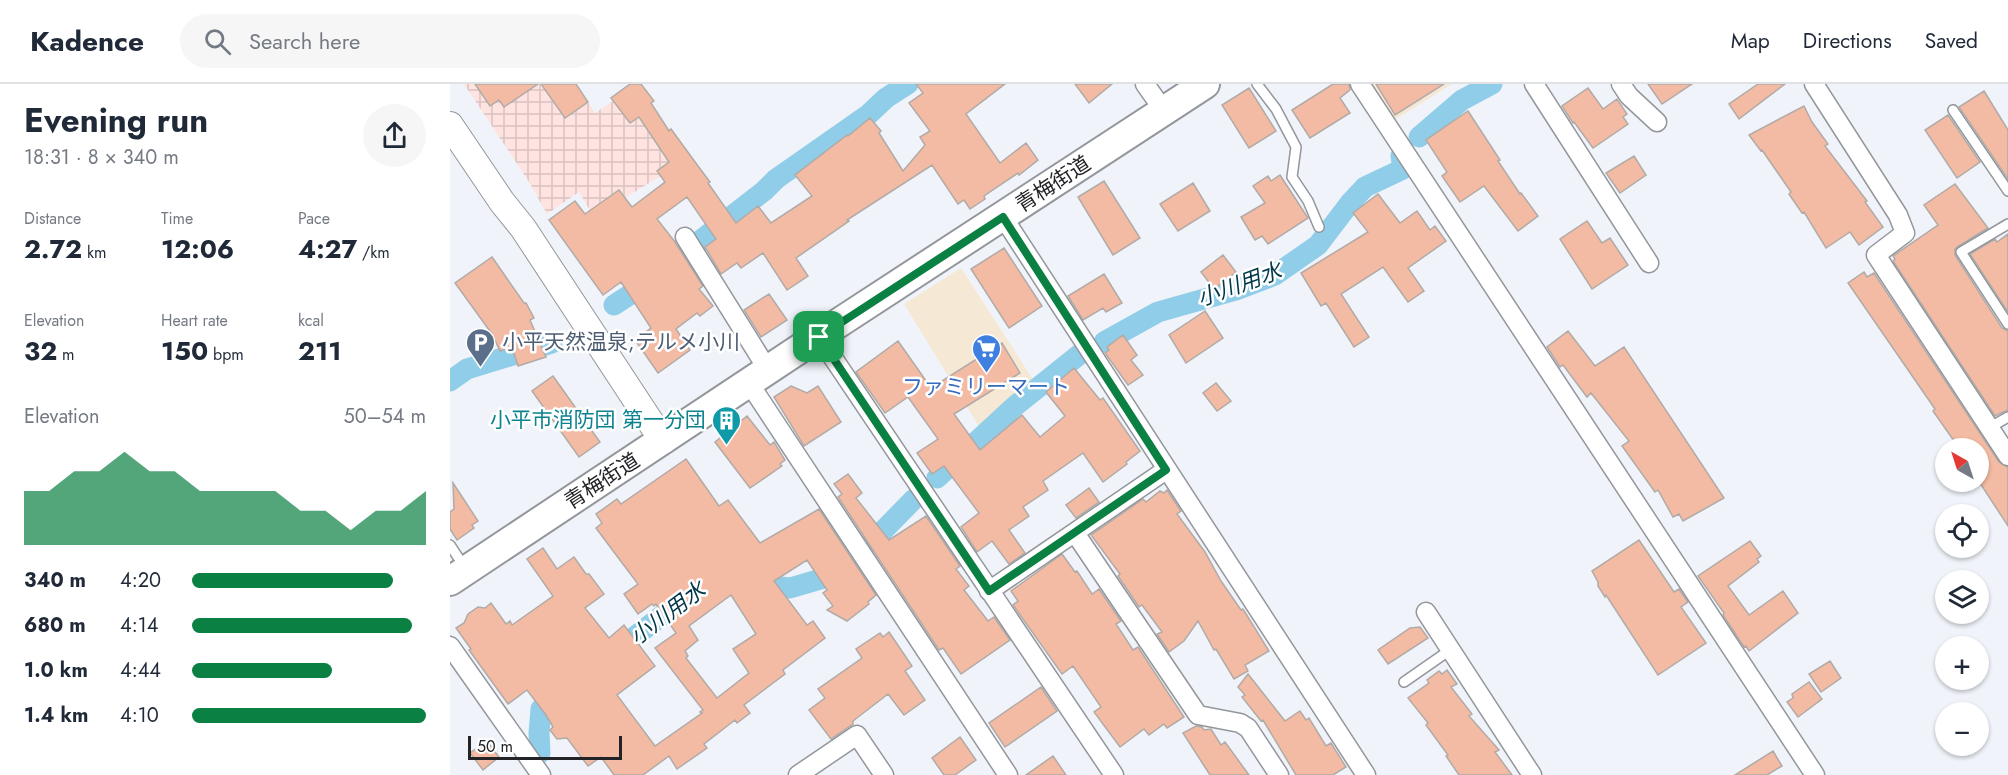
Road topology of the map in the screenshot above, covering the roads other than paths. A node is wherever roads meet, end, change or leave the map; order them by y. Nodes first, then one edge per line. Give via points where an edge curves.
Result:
1 (1145, 84) edge
2 (1205, 84) edge
3 (1257, 84) edge
4 (1360, 84) edge
5 (1534, 84) edge
6 (1621, 84) edge
7 (1814, 84) edge
8 (1953, 110) dead end
9 (1164, 111) junction
10 (1657, 122) dead end
11 (450, 124) edge
12 (2008, 191) edge
13 (1003, 217) junction
14 (2008, 224) edge
15 (1319, 227) dead end
16 (685, 237) dead end
17 (1649, 263) dead end
18 (2008, 324) edge
19 (819, 337) junction
20 (758, 376) junction
21 (2008, 417) edge
22 (1989, 428) junction
23 (663, 441) junction
24 (2008, 456) edge
25 (1166, 470) junction
26 (1075, 533) junction
27 (450, 545) edge
28 (458, 576) edge
29 (989, 591) junction
30 (1426, 612) dead end
31 (450, 646) edge
32 (1450, 650) junction
33 (1404, 682) dead end
34 (1000, 772) edge
35 (541, 775) edge
36 (798, 775) edge
37 (884, 775) edge
38 (1114, 775) edge
39 (1279, 775) edge
40 (1366, 775) edge
41 (1532, 775) edge
42 (1815, 775) edge

1 - 9 street
2 - 9 main road, 青梅街道
3 - 15 lane via 1296,147 1292,177
4 - 42 street
5 - 17 street
6 - 10 street
7 - 22 street via 1898,215 1905,233 1876,255
8 - 12 lane
9 - 13 main road, 青梅街道
11 - 23 street via 524,228
13 - 19 main road, 青梅街道
13 - 25 street
14 - 18 lane via 1961,252
16 - 20 street via 698,255
19 - 20 main road, 青梅街道
19 - 29 street
20 - 23 main road, 青梅街道
20 - 34 street
21 - 22 lane
22 - 24 street
23 - 28 main road, 青梅街道
25 - 26 street
25 - 40 street
26 - 29 street
26 - 39 street via 1198,714 1248,728
27 - 28 lane
29 - 38 street
30 - 32 street
31 - 35 street
32 - 33 lane
32 - 41 street
36 - 37 street via 857,735

